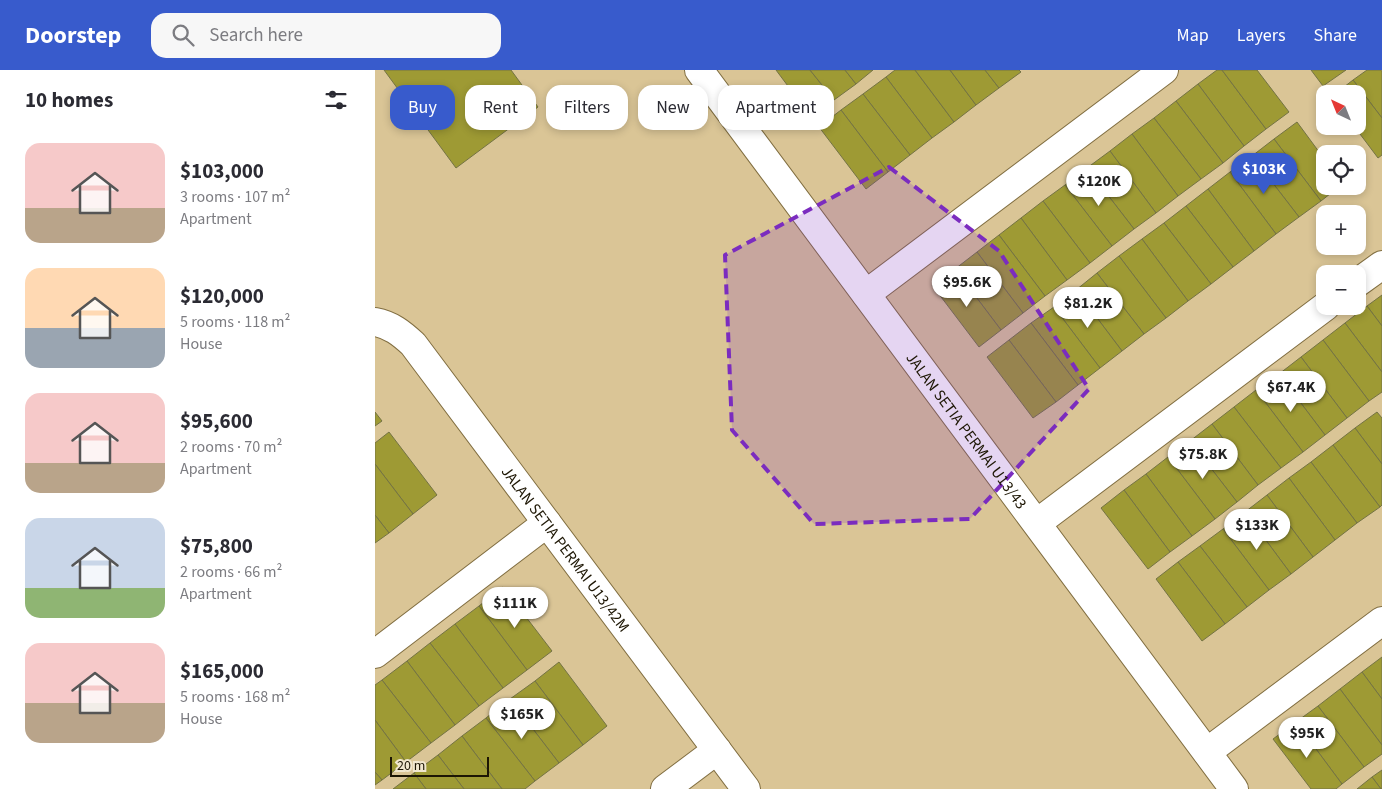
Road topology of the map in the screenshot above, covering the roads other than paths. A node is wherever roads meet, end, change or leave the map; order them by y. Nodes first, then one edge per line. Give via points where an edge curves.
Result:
1 (699, 70) edge
2 (1164, 70) edge
3 (1382, 265) edge
4 (1366, 277) edge
5 (866, 294) junction
6 (1316, 314) edge
7 (375, 322) edge
8 (547, 523) junction
9 (1037, 523) junction
10 (1382, 621) edge
11 (375, 654) edge
12 (717, 750) junction
13 (1207, 752) junction
14 (665, 789) edge
15 (746, 789) edge
16 (1235, 789) edge

1 - 5 street, JALAN SETIA PERMAI U13/43
2 - 5 street
3 - 4 street
5 - 9 street, JALAN SETIA PERMAI U13/43
6 - 9 street
7 - 8 street, JALAN SETIA PERMAI U13/42M via 399,331 413,344
8 - 11 street
8 - 12 street, JALAN SETIA PERMAI U13/42M
9 - 13 street, JALAN SETIA PERMAI U13/43
10 - 13 street
12 - 14 street
12 - 15 street, JALAN SETIA PERMAI U13/42M
13 - 16 street, JALAN SETIA PERMAI U13/43

